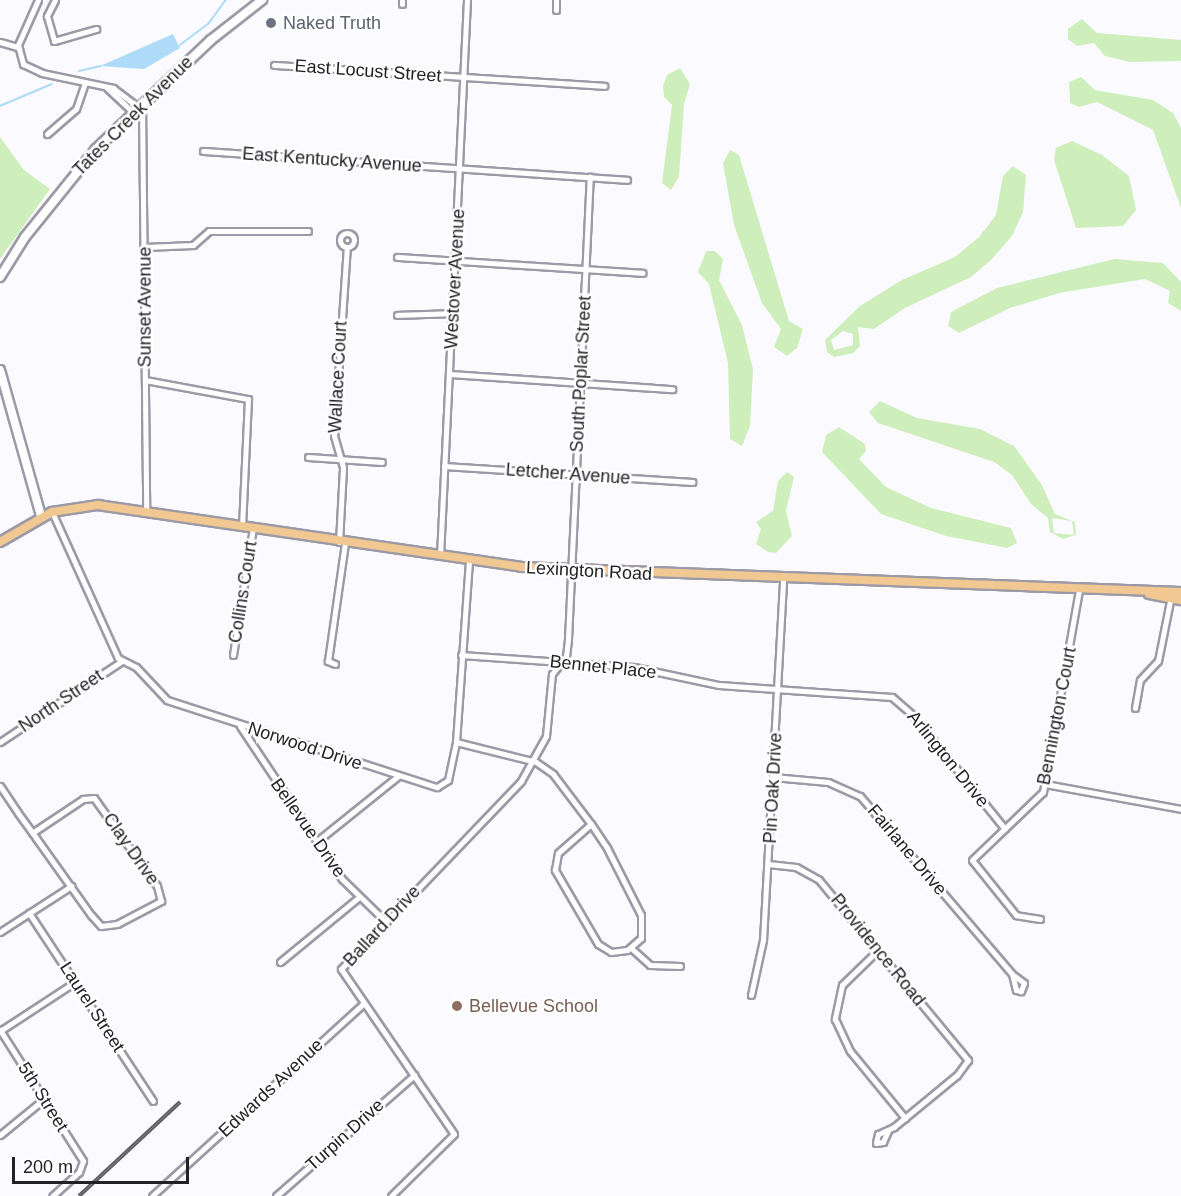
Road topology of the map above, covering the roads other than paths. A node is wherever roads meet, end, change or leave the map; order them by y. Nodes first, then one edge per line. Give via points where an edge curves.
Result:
1 (55, 0) edge
2 (262, 0) edge
3 (467, 0) edge
4 (556, 0) edge
5 (37, 2) edge
6 (50, 9) junction
7 (556, 10) dead end
8 (96, 29) dead end
9 (0, 42) edge
10 (18, 47) junction
11 (274, 65) dead end
12 (463, 77) junction
13 (85, 83) junction
14 (604, 86) dead end
15 (138, 107) junction
16 (47, 134) dead end
17 (203, 151) dead end
18 (460, 169) junction
19 (590, 177) junction
20 (627, 180) dead end
21 (308, 231) dead end
22 (145, 247) junction
23 (347, 247) dead end
24 (397, 257) dead end
25 (456, 260) junction
26 (586, 268) junction
27 (642, 273) dead end
28 (0, 277) edge
29 (454, 313) junction
30 (397, 315) dead end
31 (0, 370) edge
32 (450, 374) junction
33 (145, 381) junction
34 (582, 383) junction
35 (672, 389) dead end
36 (308, 457) dead end
37 (342, 460) junction
38 (382, 462) dead end
39 (444, 466) junction
40 (576, 475) junction
41 (692, 482) dead end
42 (52, 512) junction
43 (146, 512) junction
44 (41, 516) junction
45 (242, 527) junction
46 (253, 528) junction
47 (0, 542) edge
48 (342, 543) junction
49 (439, 558) junction
50 (469, 562) junction
51 (572, 570) junction
52 (783, 579) junction
53 (1079, 589) junction
54 (1174, 594) edge
55 (1181, 600) edge
56 (233, 655) dead end
57 (461, 655) junction
58 (122, 661) junction
59 (561, 662) junction
60 (334, 664) dead end
61 (778, 688) junction
62 (1135, 708) dead end
63 (240, 726) junction
64 (0, 742) edge
65 (456, 742) junction
66 (532, 761) junction
67 (398, 776) junction
68 (773, 777) junction
69 (1045, 784) junction
70 (0, 786) edge
71 (1181, 809) edge
72 (591, 824) junction
73 (1005, 829) junction
74 (32, 833) junction
75 (316, 842) junction
76 (768, 864) junction
77 (71, 886) junction
78 (358, 898) junction
79 (29, 913) junction
80 (1040, 919) dead end
81 (386, 922) junction
82 (0, 932) edge
83 (631, 948) junction
84 (878, 950) junction
85 (280, 962) dead end
86 (680, 966) dead end
87 (1012, 974) dead end
88 (75, 982) junction
89 (751, 995) dead end
90 (363, 1004) junction
91 (0, 1031) edge
92 (414, 1075) junction
93 (44, 1099) junction
94 (153, 1101) dead end
95 (905, 1118) junction
96 (888, 1131) dead end
97 (0, 1135) edge
98 (52, 1196) edge
99 (152, 1196) edge
100 (276, 1196) edge
101 (391, 1196) edge

1 - 6 street
2 - 15 main road, Tates Creek Avenue
3 - 12 street, Westover Avenue
4 - 7 street
5 - 6 street
5 - 10 street
6 - 8 street via 47,16 54,40
9 - 10 street
10 - 13 street via 19,57 30,69
11 - 12 street, East Locust Street
12 - 14 street, East Locust Street
12 - 18 street, Westover Avenue
13 - 15 street via 121,92
13 - 16 street via 76,109
15 - 22 street, Sunset Avenue
15 - 28 main road, Tates Creek Avenue via 63,188
17 - 18 street, East Kentucky Avenue
18 - 19 street, East Kentucky Avenue
18 - 25 street, Westover Avenue
19 - 20 street, East Kentucky Avenue
19 - 26 street, South Poplar Street
21 - 22 street via 209,231 193,245
22 - 33 street, Sunset Avenue
23 - 37 street, Wallace Court via 334,436
24 - 25 street
25 - 26 street
25 - 29 street, Westover Avenue
26 - 27 street
26 - 34 street, South Poplar Street
29 - 30 street
29 - 32 street, Westover Avenue
31 - 44 main road
32 - 34 street
32 - 39 street, Westover Avenue
33 - 43 street, Sunset Avenue
33 - 45 street via 248,399
34 - 35 street
34 - 40 street, South Poplar Street
36 - 37 street
37 - 38 street
37 - 48 street, Wallace Court
39 - 40 street, Letcher Avenue
39 - 49 street, Westover Avenue
40 - 41 street, Letcher Avenue
40 - 51 street, South Poplar Street
42 - 43 main road, Lexington Road via 98,505
42 - 44 main road, Lexington Road
42 - 58 street
43 - 45 main road, Lexington Road
44 - 47 main road, Lexington Road
45 - 46 main road, Lexington Road
46 - 48 main road, Lexington Road
46 - 56 street, Collins Court
48 - 49 main road, Lexington Road
48 - 60 street, Wallace Court via 328,654 328,661
49 - 50 main road, Lexington Road
50 - 51 main road, Lexington Road
50 - 57 street, Norwood Drive
51 - 52 main road, Lexington Road
51 - 59 street, South Poplar Street via 567,653
52 - 53 main road, Lexington Road
52 - 61 street, Pin Oak Drive
53 - 54 main road, Lexington Road
53 - 69 street, Bennington Court
54 - 55 main road, Lexington Road
54 - 62 street via 1158,661 1140,680
57 - 59 street, Bennet Place
57 - 65 street, Norwood Drive
58 - 63 street, Norwood Drive via 136,667 173,704
58 - 64 street, North Street
59 - 61 street, Bennet Place via 634,667 719,685
59 - 66 street, Ballard Drive via 552,674 546,736
61 - 68 street, Pin Oak Drive
61 - 73 street, Arlington Drive via 880,694 898,700
63 - 67 street, Norwood Drive
63 - 75 street, Bellevue Drive
65 - 66 street
65 - 67 street, Norwood Drive via 444,785
66 - 72 street via 553,774
66 - 81 street, Ballard Drive via 521,781 486,813 461,847
67 - 75 street
68 - 76 street, Pin Oak Drive
68 - 87 street, Fairlane Drive via 828,782 860,796
69 - 71 street
69 - 73 street, Bennington Court via 1037,801
70 - 74 street, Clay Drive
72 - 83 street via 643,920 641,938
72 - 83 street via 558,853 555,870 600,946 615,952
73 - 80 street, Bennington Court via 976,853 972,863 1016,915
74 - 77 street, Clay Drive
74 - 77 street, Clay Drive via 83,799 94,798 162,898 153,908 106,927 98,923
75 - 78 street, Bellevue Drive
76 - 84 street, Providence Road via 796,867 819,880
76 - 89 street, Pin Oak Drive via 763,940
77 - 79 street
78 - 81 street, Bellevue Drive
78 - 85 street
79 - 82 street
79 - 88 street, Laurel Street
81 - 90 street, Ballard Drive via 341,969
83 - 86 street via 650,965
84 - 95 street via 842,985 835,1019 850,1051
84 - 95 street, Providence Road via 968,1064
88 - 91 street
88 - 94 street, Laurel Street
90 - 92 street, Ballard Drive
90 - 99 street, Edwards Avenue
91 - 93 street, 5th Street
92 - 100 street, Turpin Drive
92 - 101 street, Ballard Drive via 454,1134
93 - 97 street
93 - 98 street, 5th Street via 83,1165
95 - 96 street

